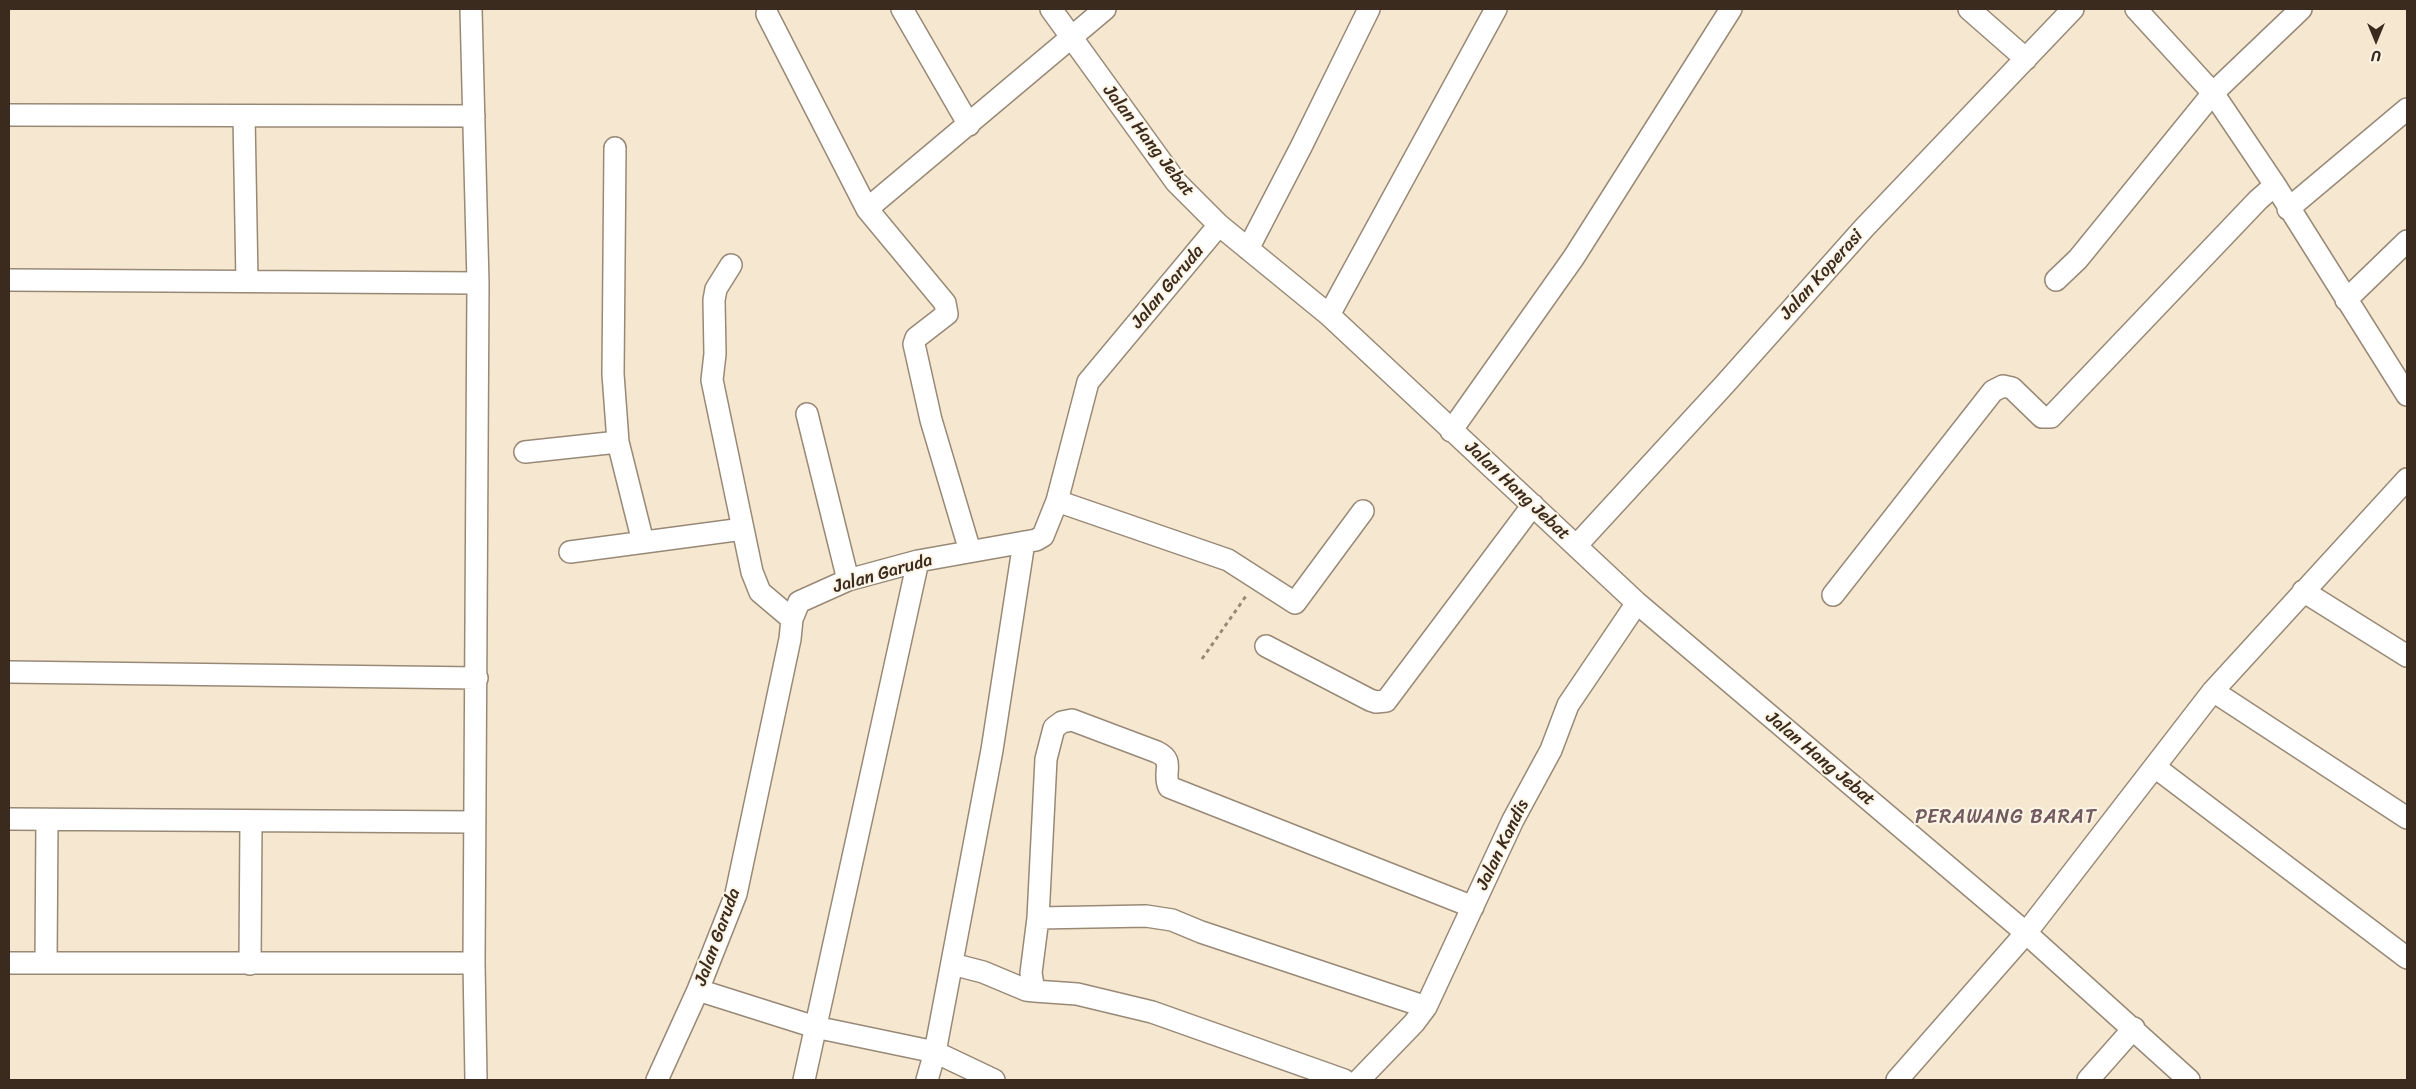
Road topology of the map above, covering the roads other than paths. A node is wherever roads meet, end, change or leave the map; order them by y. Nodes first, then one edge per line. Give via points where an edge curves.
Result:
1 (471, 9) edge
2 (902, 9) edge
3 (1051, 9) edge
4 (1105, 9) edge
5 (1369, 9) edge
6 (1496, 9) edge
7 (1731, 9) edge
8 (1969, 9) edge
9 (2073, 9) edge
10 (2136, 9) edge
11 (2301, 9) edge
12 (767, 14) dead end
13 (1069, 37) junction
14 (2026, 59) junction
15 (2213, 93) junction
16 (2407, 109) edge
17 (9, 116) edge
18 (244, 116) junction
19 (474, 116) junction
20 (969, 125) junction
21 (615, 148) dead end
22 (2275, 185) junction
23 (867, 209) junction
24 (2288, 209) junction
25 (1220, 226) junction
26 (2407, 241) edge
27 (1248, 249) junction
28 (731, 265) dead end
29 (9, 280) edge
30 (2056, 280) dead end
31 (247, 281) junction
32 (478, 283) junction
33 (2346, 300) junction
34 (1329, 315) junction
35 (2407, 395) edge
36 (807, 414) dead end
37 (1451, 430) junction
38 (618, 442) junction
39 (525, 452) dead end
40 (2407, 481) edge
41 (1057, 501) junction
42 (1533, 506) junction
43 (1363, 511) dead end
44 (743, 529) junction
45 (643, 542) junction
46 (1024, 542) junction
47 (1576, 546) junction
48 (970, 551) junction
49 (570, 552) dead end
50 (918, 561) junction
51 (848, 580) junction
52 (2304, 592) junction
53 (1832, 595) dead end
54 (1637, 603) junction
55 (792, 619) junction
56 (1266, 646) dead end
57 (2407, 656) edge
58 (9, 672) edge
59 (477, 678) junction
60 (2213, 691) junction
61 (2155, 767) junction
62 (2407, 818) edge
63 (9, 820) edge
64 (47, 820) junction
65 (251, 821) junction
66 (475, 822) junction
67 (1473, 907) junction
68 (1038, 918) junction
69 (2026, 933) junction
70 (2407, 958) edge
71 (9, 963) edge
72 (46, 963) junction
73 (474, 963) junction
74 (250, 964) junction
75 (952, 964) junction
76 (698, 990) junction
77 (1034, 991) junction
78 (1426, 1007) junction
79 (815, 1027) junction
80 (2134, 1028) junction
81 (936, 1052) junction
82 (1900, 1079) edge
83 (476, 1080) edge
84 (657, 1080) edge
85 (804, 1080) edge
86 (927, 1080) edge
87 (994, 1080) edge
88 (1344, 1080) edge
89 (1359, 1080) edge
90 (2088, 1080) edge
91 (2190, 1080) edge

1 - 19 street
2 - 20 street
3 - 13 street, Jalan Hang Jebat
4 - 13 street
5 - 27 street
6 - 34 street
7 - 37 street via 1574,257
8 - 14 street
9 - 14 street, Jalan Koperasi
10 - 15 street
11 - 15 street
12 - 23 street
13 - 20 street
13 - 25 street, Jalan Hang Jebat via 1176,182
14 - 47 street, Jalan Koperasi via 1864,228
15 - 22 street
15 - 30 street via 2078,259
16 - 24 street
17 - 18 street
18 - 19 street
18 - 31 street
19 - 32 street
20 - 23 street
21 - 38 street via 613,374
22 - 24 street
22 - 53 street via 2052,417 2042,418 2012,388 2003,386 1993,391
23 - 48 street via 945,303 947,314 916,338 914,344 931,420
24 - 33 street
25 - 27 street, Jalan Hang Jebat
25 - 41 street, Jalan Garuda via 1088,382
26 - 33 street
27 - 34 street, Jalan Hang Jebat
28 - 44 street via 716,289 714,300 712,380
29 - 31 street
31 - 32 street
32 - 59 street
33 - 35 street
34 - 37 street, Jalan Hang Jebat
36 - 51 street
37 - 42 street, Jalan Hang Jebat
38 - 39 street
38 - 45 street
40 - 52 street
41 - 43 street via 1228,560 1295,603
41 - 46 street, Jalan Garuda via 1042,536
42 - 47 street, Jalan Hang Jebat
42 - 56 street via 1386,701 1370,700
44 - 45 street
44 - 55 street via 752,572 760,592
45 - 49 street
46 - 48 street, Jalan Garuda
46 - 75 street via 992,750
47 - 54 street, Jalan Hang Jebat
48 - 50 street, Jalan Garuda
50 - 51 street, Jalan Garuda
50 - 79 street
51 - 55 street, Jalan Garuda via 799,602
52 - 57 street
52 - 60 street
54 - 67 street, Jalan Kandis via 1568,705 1551,750 1513,820
54 - 69 street, Jalan Hang Jebat
55 - 76 street, Jalan Garuda via 736,894
58 - 59 street
59 - 66 street
60 - 61 street
60 - 62 street
61 - 69 street
61 - 70 street
63 - 64 street
64 - 65 street
64 - 72 street
65 - 66 street
65 - 74 street
66 - 73 street
67 - 68 street via 1169,787 1164,756 1072,720 1054,728 1046,759
67 - 78 street, Jalan Kandis
68 - 77 street via 1031,973
68 - 78 street via 1146,916 1172,920
69 - 80 street, Jalan Hang Jebat
69 - 82 street
71 - 72 street
72 - 74 street
73 - 74 street
73 - 83 street
75 - 77 street
75 - 81 street
76 - 79 street
76 - 84 street, Jalan Garuda
77 - 88 street via 1077,994 1152,1012
78 - 89 street, Jalan Kandis
79 - 81 street
79 - 85 street
80 - 90 street
80 - 91 street, Jalan Hang Jebat
81 - 86 street
81 - 87 street

